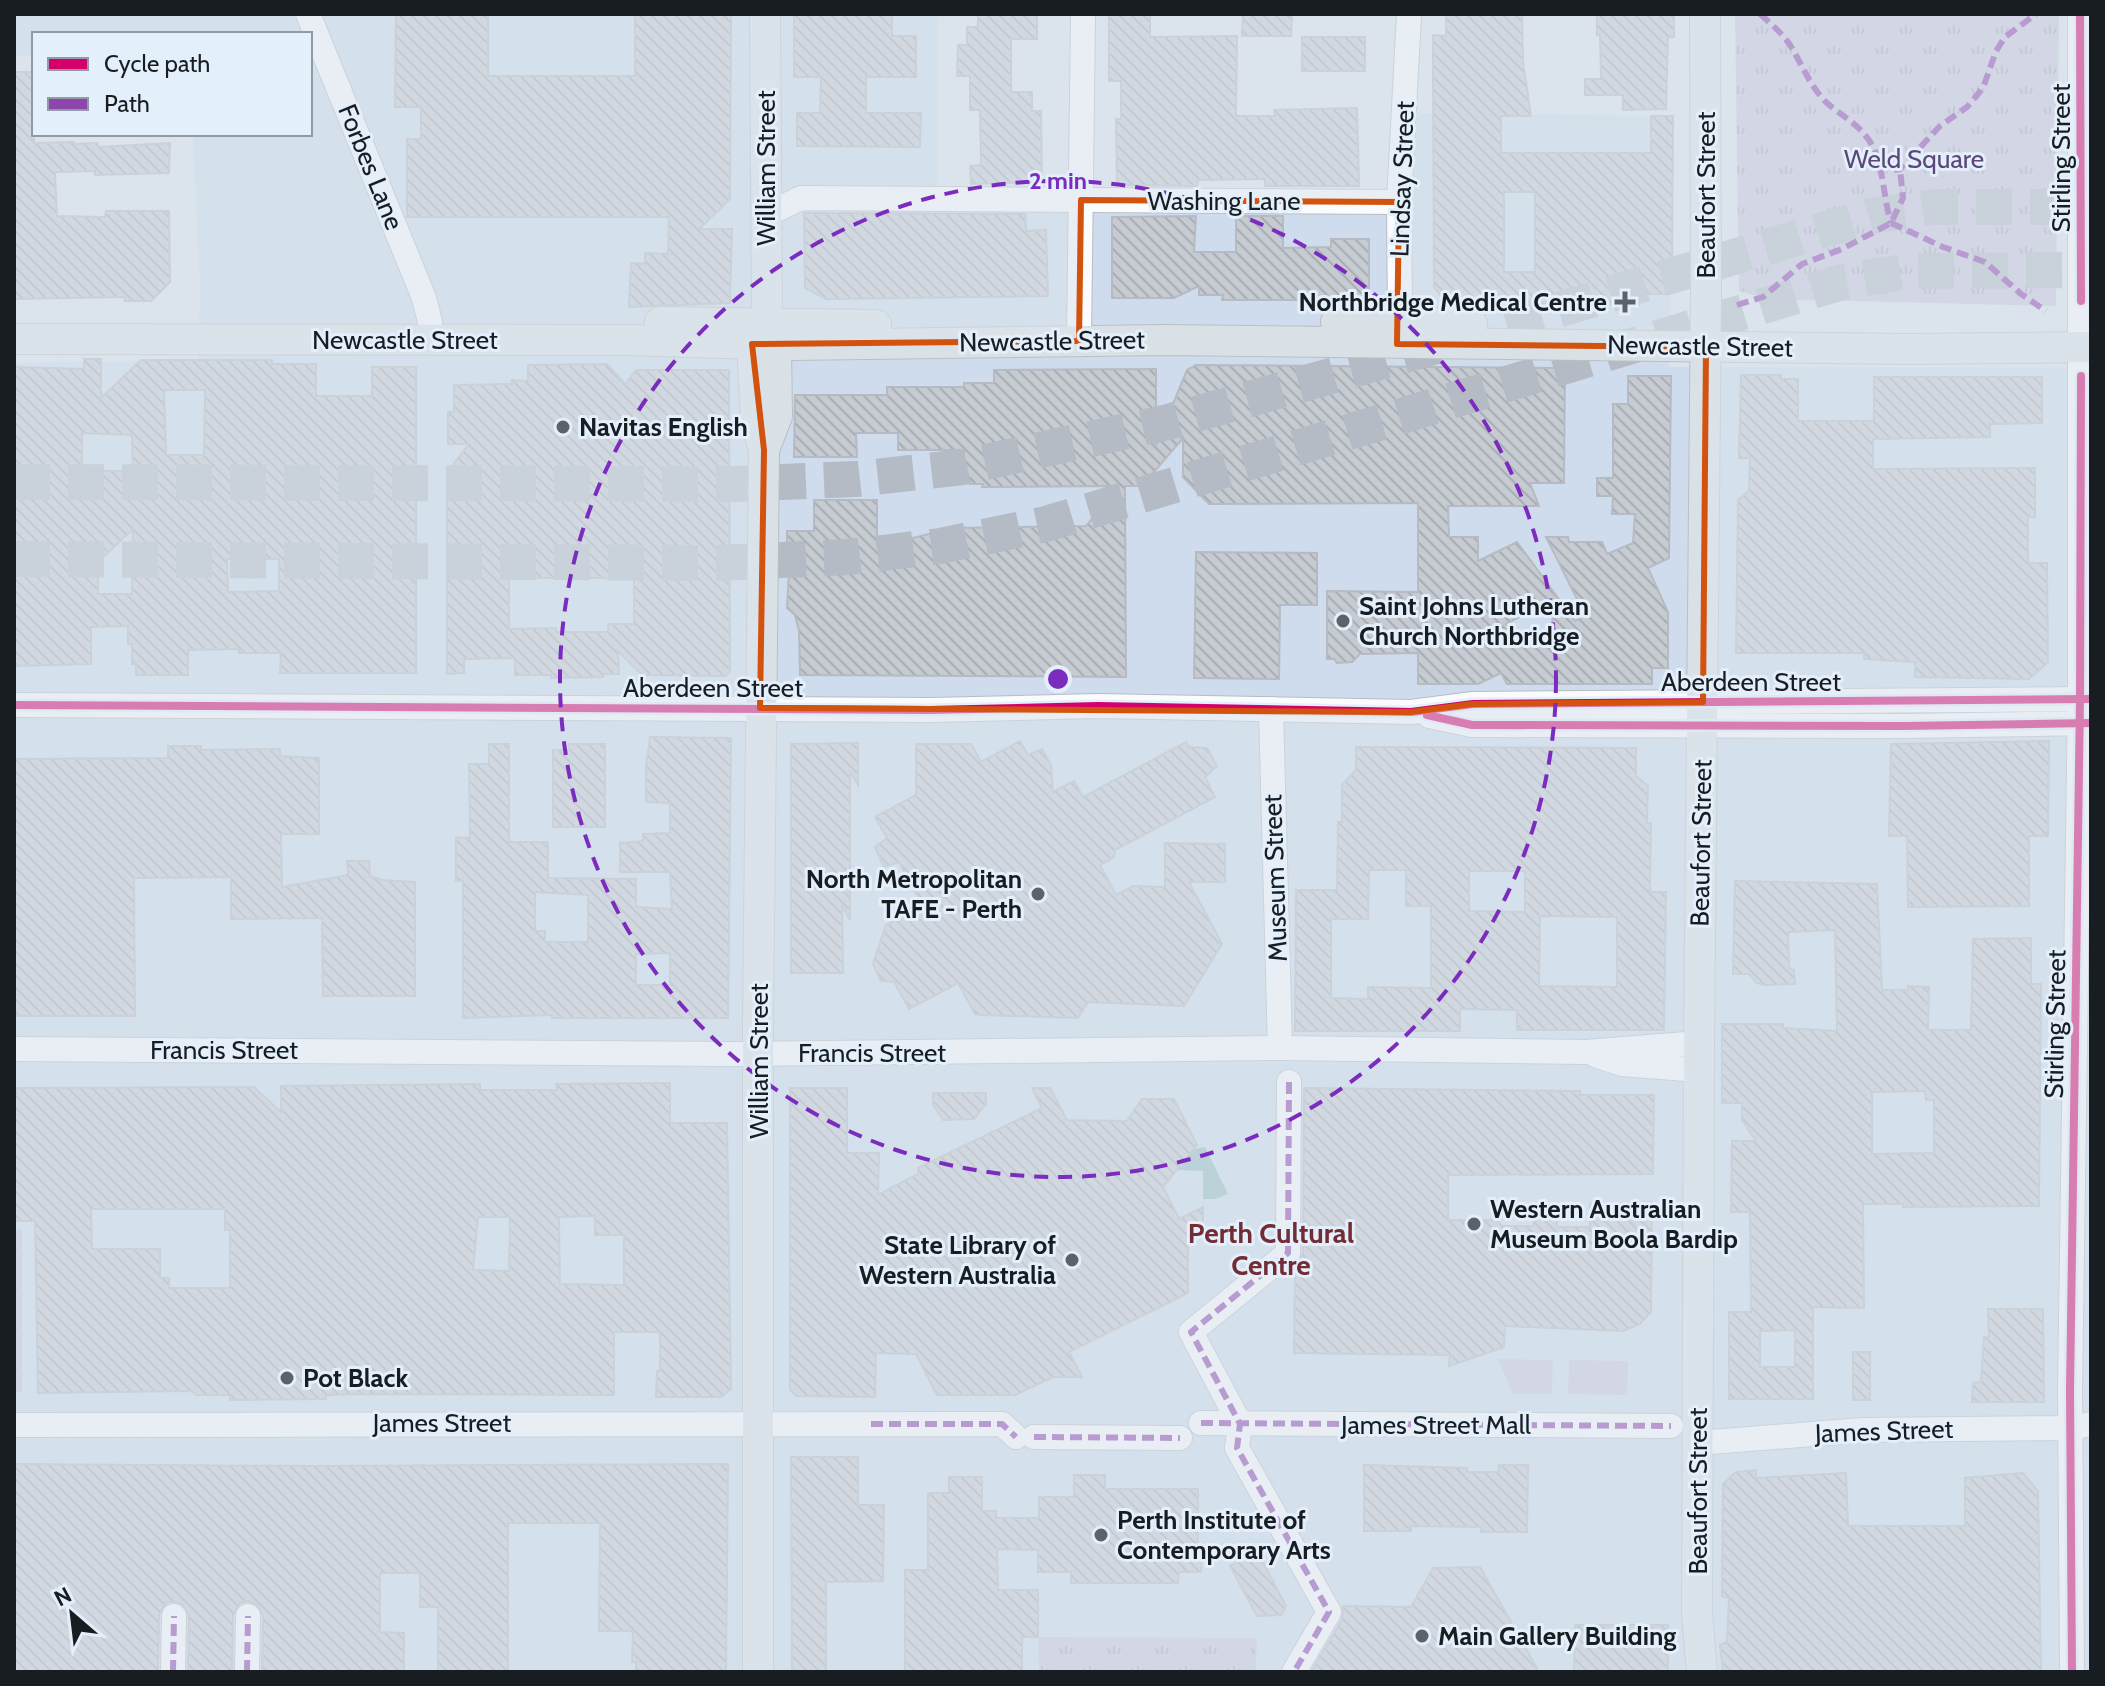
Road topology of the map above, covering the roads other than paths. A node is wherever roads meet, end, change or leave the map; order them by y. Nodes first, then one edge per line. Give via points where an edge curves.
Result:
1 (308, 14) edge
2 (765, 14) edge
3 (1083, 14) edge
4 (1409, 14) edge
5 (1705, 14) edge
6 (2080, 14) edge
7 (1081, 200) junction
8 (1399, 202) junction
9 (766, 215) junction
10 (14, 322) edge
11 (430, 322) junction
12 (1079, 333) junction
13 (1399, 333) junction
14 (765, 337) junction
15 (1706, 337) junction
16 (2086, 338) edge
17 (14, 339) edge
18 (2086, 699) edge
19 (14, 705) edge
20 (760, 708) junction
21 (1271, 709) junction
22 (1702, 713) junction
23 (2085, 723) edge
24 (1280, 1048) junction
25 (14, 1049) edge
26 (759, 1054) junction
27 (1699, 1057) junction
28 (1289, 1082) dead end
29 (758, 1423) junction
30 (1201, 1423) dead end
31 (1240, 1424) junction
32 (14, 1425) edge
33 (1671, 1426) dead end
34 (2084, 1429) edge
35 (1180, 1438) dead end
36 (1699, 1443) junction
37 (2082, 1592) edge
38 (174, 1616) dead end
39 (248, 1616) dead end
40 (173, 1672) edge
41 (247, 1672) edge
42 (758, 1672) edge
43 (1294, 1672) edge
44 (1702, 1672) edge
45 (2072, 1672) edge

1 - 11 street, Forbes Lane
2 - 9 main road, William Street
3 - 7 street
4 - 8 street, Lindsay Street
5 - 15 main road, Beaufort Street
6 - 16 street, Stirling Street
7 - 8 street, Washing Lane
7 - 9 street, Washing Lane via 801,198
7 - 12 street
8 - 13 street, Lindsay Street
9 - 14 main road, William Street
10 - 11 main road, Newcastle Street
11 - 14 main road, Newcastle Street
12 - 13 main road, Newcastle Street
12 - 14 main road, Newcastle Street via 880,325
13 - 15 main road, Newcastle Street
14 - 17 main road, Newcastle Street
14 - 20 main road, William Street via 777,416 764,450
15 - 16 main road, Newcastle Street via 1909,349
15 - 22 main road, Beaufort Street
16 - 18 street, Stirling Street
18 - 22 street, Aberdeen Street
18 - 23 street, Stirling Street
19 - 20 street, Aberdeen Street
20 - 21 street, Aberdeen Street
20 - 26 main road, William Street
21 - 22 street, Aberdeen Street via 1411,712 1472,725
21 - 24 street, Museum Street
22 - 23 street, Aberdeen Street
22 - 27 main road, Beaufort Street
23 - 34 street, Stirling Street
24 - 26 street, Francis Street
24 - 27 street, Francis Street
25 - 26 street, Francis Street
26 - 29 main road, William Street
27 - 36 main road, Beaufort Street
28 - 31 street via 1288,1253 1191,1332
29 - 32 street, James Street
29 - 35 street, James Street via 1002,1424 1025,1437
29 - 42 main road, William Street
30 - 31 street, James Street Mall
31 - 33 street, James Street Mall
31 - 43 street via 1237,1448 1329,1612
34 - 36 street, James Street via 1863,1430
34 - 37 street, Stirling Street
36 - 44 main road, Beaufort Street via 1697,1614
37 - 45 street, Stirling Street
38 - 40 street
39 - 41 street

